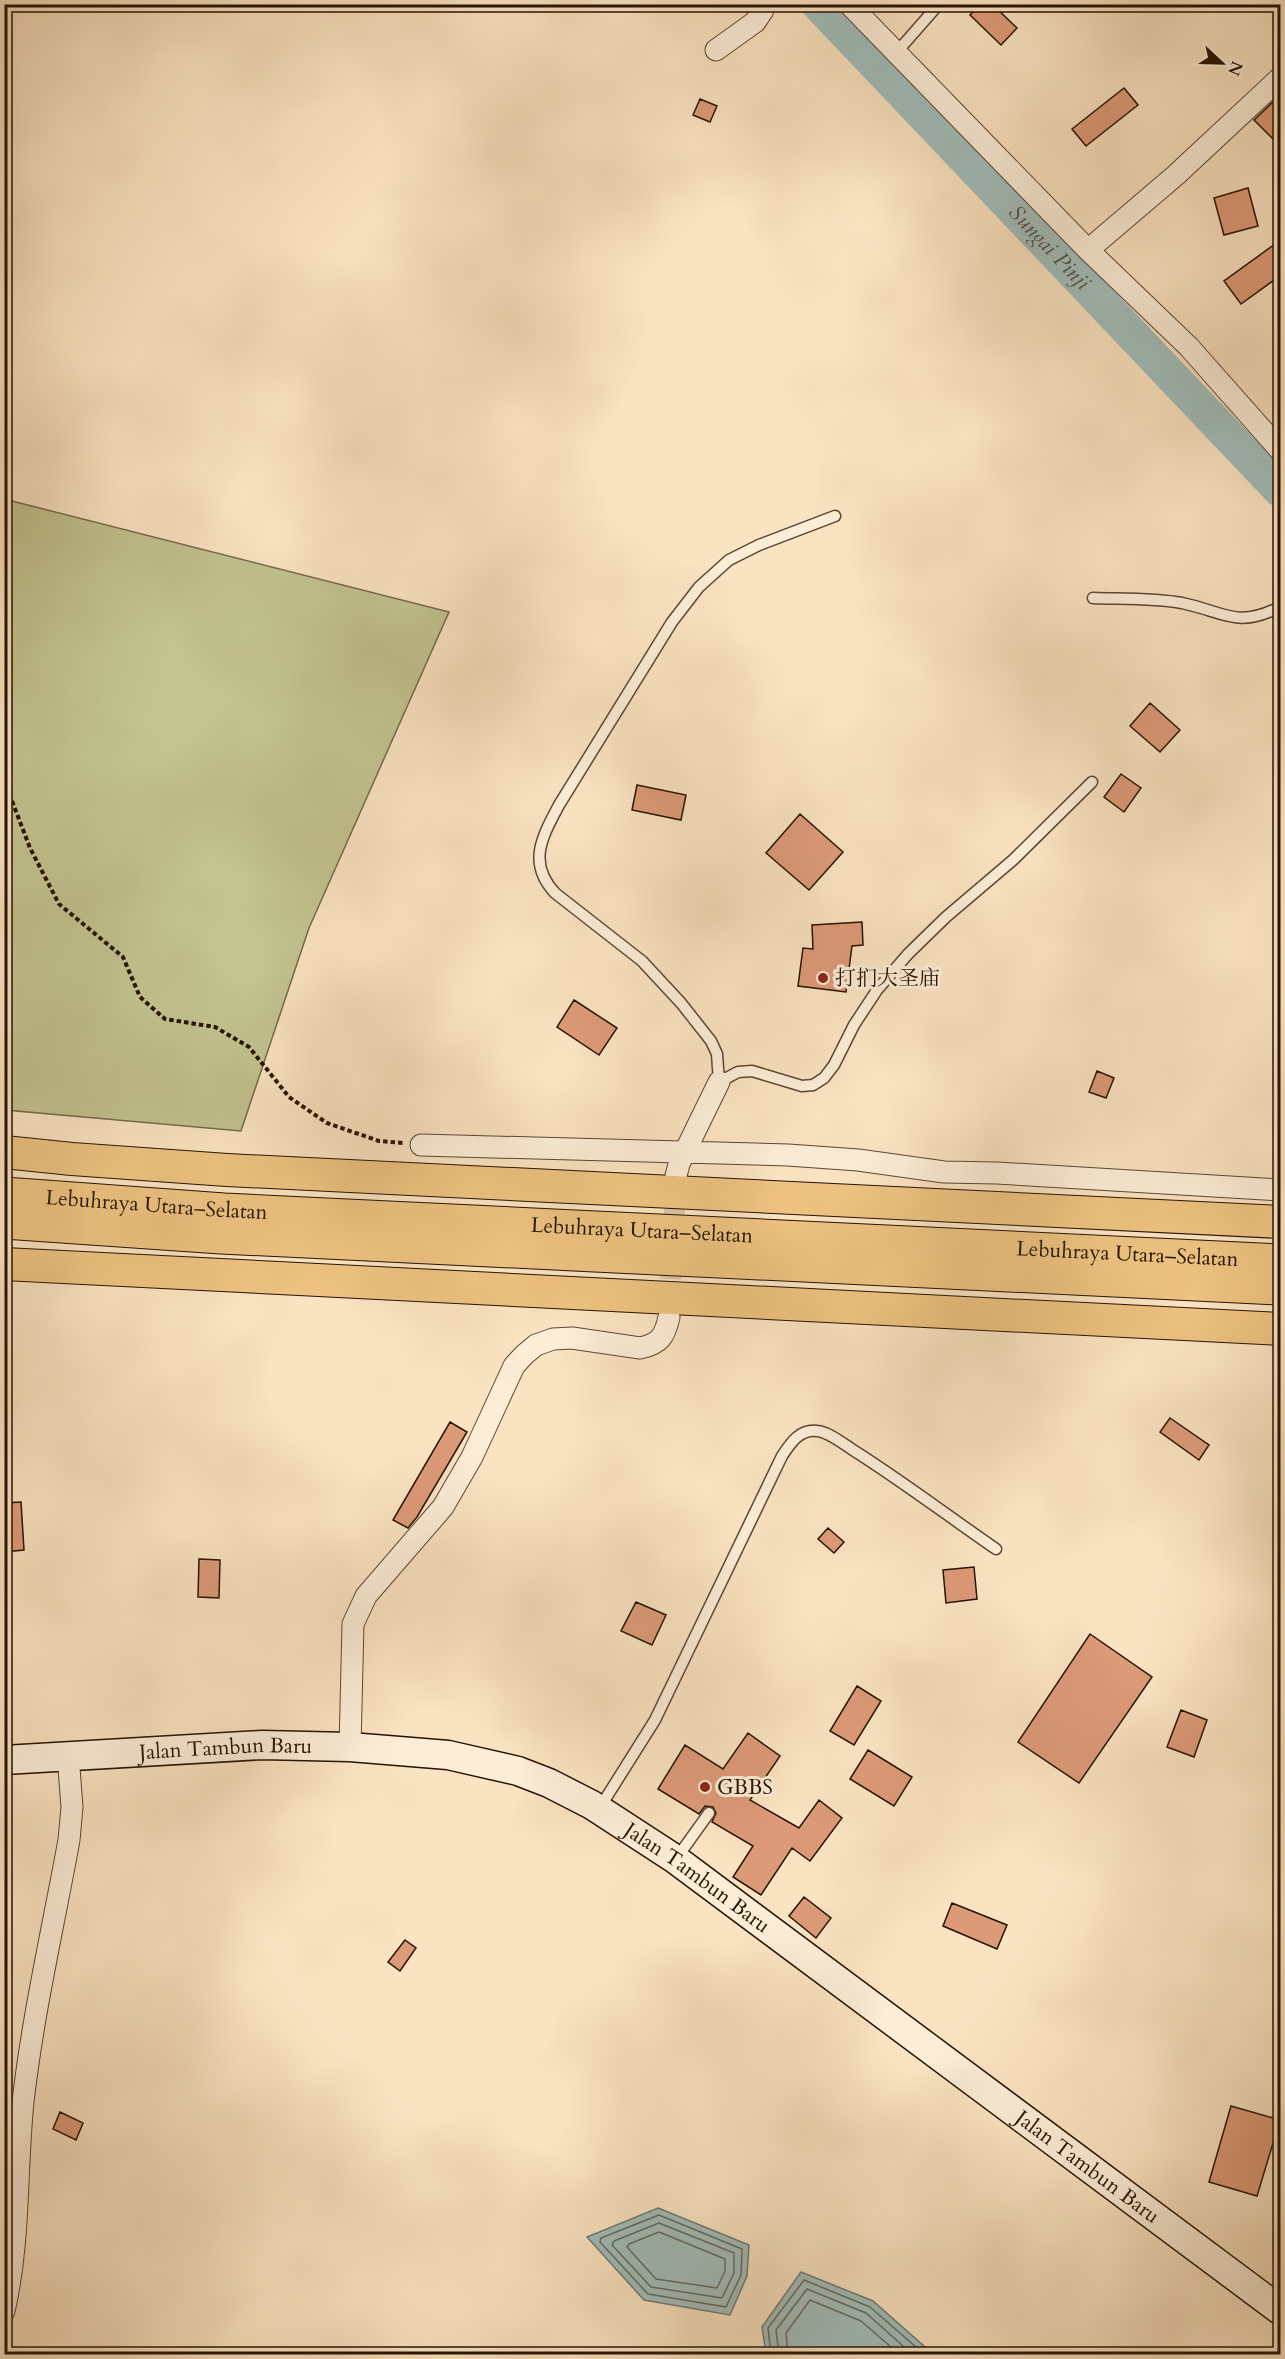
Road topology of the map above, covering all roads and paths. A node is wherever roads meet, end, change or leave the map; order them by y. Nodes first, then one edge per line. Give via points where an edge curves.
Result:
1 (762, 4) edge
2 (849, 4) edge
3 (939, 4) edge
4 (716, 50) dead end
5 (896, 53) junction
6 (1281, 78) edge
7 (1088, 250) junction
8 (1281, 450) edge
9 (835, 516) dead end
10 (1094, 598) dead end
11 (1281, 607) edge
12 (4, 780) edge
13 (1092, 782) dead end
14 (719, 1082) junction
15 (421, 1145) joint
16 (684, 1151) junction
17 (4, 1152) edge
18 (676, 1176) tunnel mouth
19 (1281, 1190) edge
20 (4, 1194) edge
21 (4, 1222) edge
22 (1281, 1222) edge
23 (1281, 1262) edge
24 (4, 1264) edge
25 (1281, 1288) edge
26 (669, 1317) tunnel mouth
27 (1281, 1329) edge
28 (996, 1549) dead end
29 (350, 1747) junction
30 (68, 1755) junction
31 (4, 1760) edge
32 (599, 1809) junction
33 (709, 1813) dead end
34 (675, 1859) junction
35 (1281, 2310) edge
36 (4, 2311) edge

1 - 4 street via 763,10 755,22
2 - 5 street
3 - 5 lane
5 - 7 street
6 - 7 street
7 - 8 street via 1189,347
9 - 14 lane via 729,560 699,587 672,622 559,805 540,849 539,867 544,882 642,961 711,1041 717,1054
10 - 11 lane via 1181,603 1244,619 1261,617
12 - 15 path via 30,849 59,904 123,957 140,997 165,1018 215,1027 249,1047 290,1097 327,1123 379,1141
13 - 14 lane via 1013,860 908,954 877,990 824,1078 802,1086 760,1073 738,1072
14 - 16 street
15 - 16 street
16 - 18 street
16 - 19 street via 858,1160 944,1172
17 - 22 main road via 227,1170
20 - 23 highway, Lebuhraya Utara–Selatan via 224,1210
21 - 25 highway, Lebuhraya Utara–Selatan via 220,1237
24 - 27 main road
26 - 29 street via 659,1342 650,1346 553,1339 536,1345 514,1366 472,1457 443,1507 358,1609 352,1633
28 - 32 lane via 833,1438 817,1431 803,1432 782,1456 655,1720
29 - 30 main road, Jalan Tambun Baru via 262,1745
29 - 32 main road, Jalan Tambun Baru via 485,1762 549,1783
30 - 31 main road, Jalan Tambun Baru
30 - 36 street via 72,1807 69,1840 29,2056 12,2269
32 - 34 main road, Jalan Tambun Baru
33 - 34 lane
34 - 35 main road, Jalan Tambun Baru

